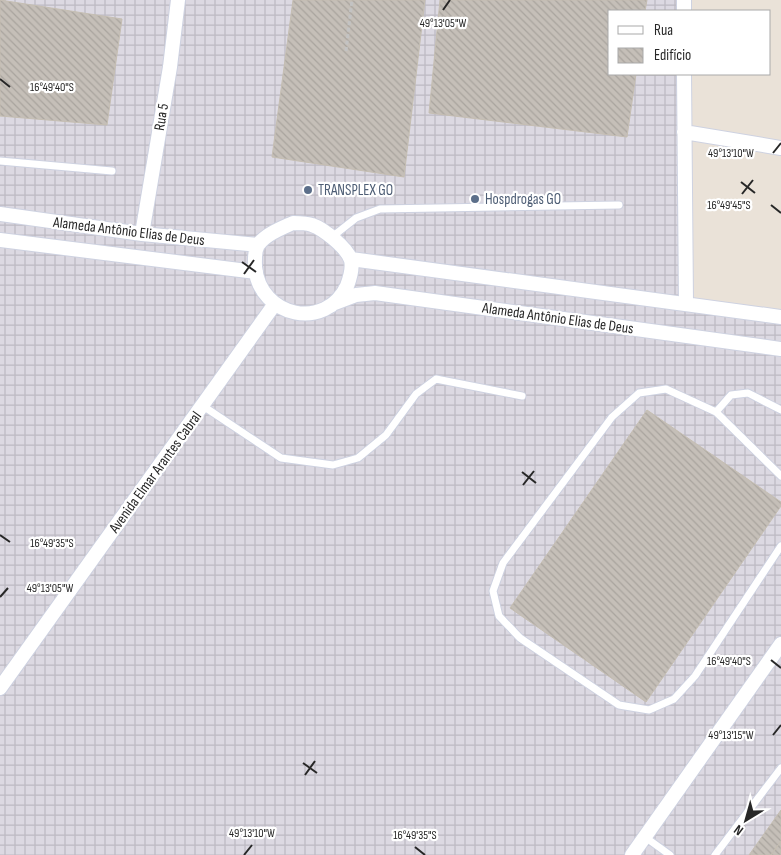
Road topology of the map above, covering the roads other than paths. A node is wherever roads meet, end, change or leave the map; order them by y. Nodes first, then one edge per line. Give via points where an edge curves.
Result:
1 (178, 0) edge
2 (684, 75) edge
3 (684, 132) junction
4 (781, 148) edge
5 (0, 161) edge
6 (112, 171) dead end
7 (619, 205) dead end
8 (0, 214) edge
9 (142, 234) junction
10 (332, 237) junction
11 (0, 240) edge
12 (258, 245) junction
13 (351, 259) junction
14 (256, 272) junction
15 (686, 303) junction
16 (335, 304) junction
17 (274, 305) junction
18 (781, 317) edge
19 (781, 349) edge
20 (522, 396) dead end
21 (202, 406) junction
22 (781, 410) edge
23 (716, 412) junction
24 (781, 476) edge
25 (781, 546) edge
26 (781, 644) edge
27 (0, 688) edge
28 (781, 768) edge
29 (645, 837) junction
30 (632, 855) edge
31 (670, 855) edge
32 (715, 855) edge

1 - 9 street, Rua 5
2 - 3 street
3 - 4 street
3 - 15 street
5 - 6 lane
7 - 10 lane via 380,209 356,218
8 - 9 street, Alameda Antônio Elias de Deus
9 - 12 street, Alameda Antônio Elias de Deus
10 - 12 street via 311,224 293,223 276,230
10 - 13 street
11 - 14 street, Alameda Antônio Elias de Deus
12 - 14 street via 254,259
13 - 15 street, Alameda Antônio Elias de Deus
13 - 16 street via 351,277
14 - 17 street via 261,290
15 - 18 street, Alameda Antônio Elias de Deus
16 - 17 street via 317,312 299,313
16 - 19 street, Alameda Antônio Elias de Deus via 375,293
17 - 21 street, Avenida Elmar Arantes Cabral
20 - 21 lane via 436,379 416,394 386,435 358,458 333,465 281,458
21 - 27 street, Avenida Elmar Arantes Cabral
22 - 23 lane via 748,393 730,395
23 - 24 lane
23 - 25 lane via 666,389 639,393 612,417 503,563 493,591 499,616 520,638 619,705 649,710 674,699 695,676
26 - 29 street
28 - 32 lane
29 - 30 street
29 - 31 lane

